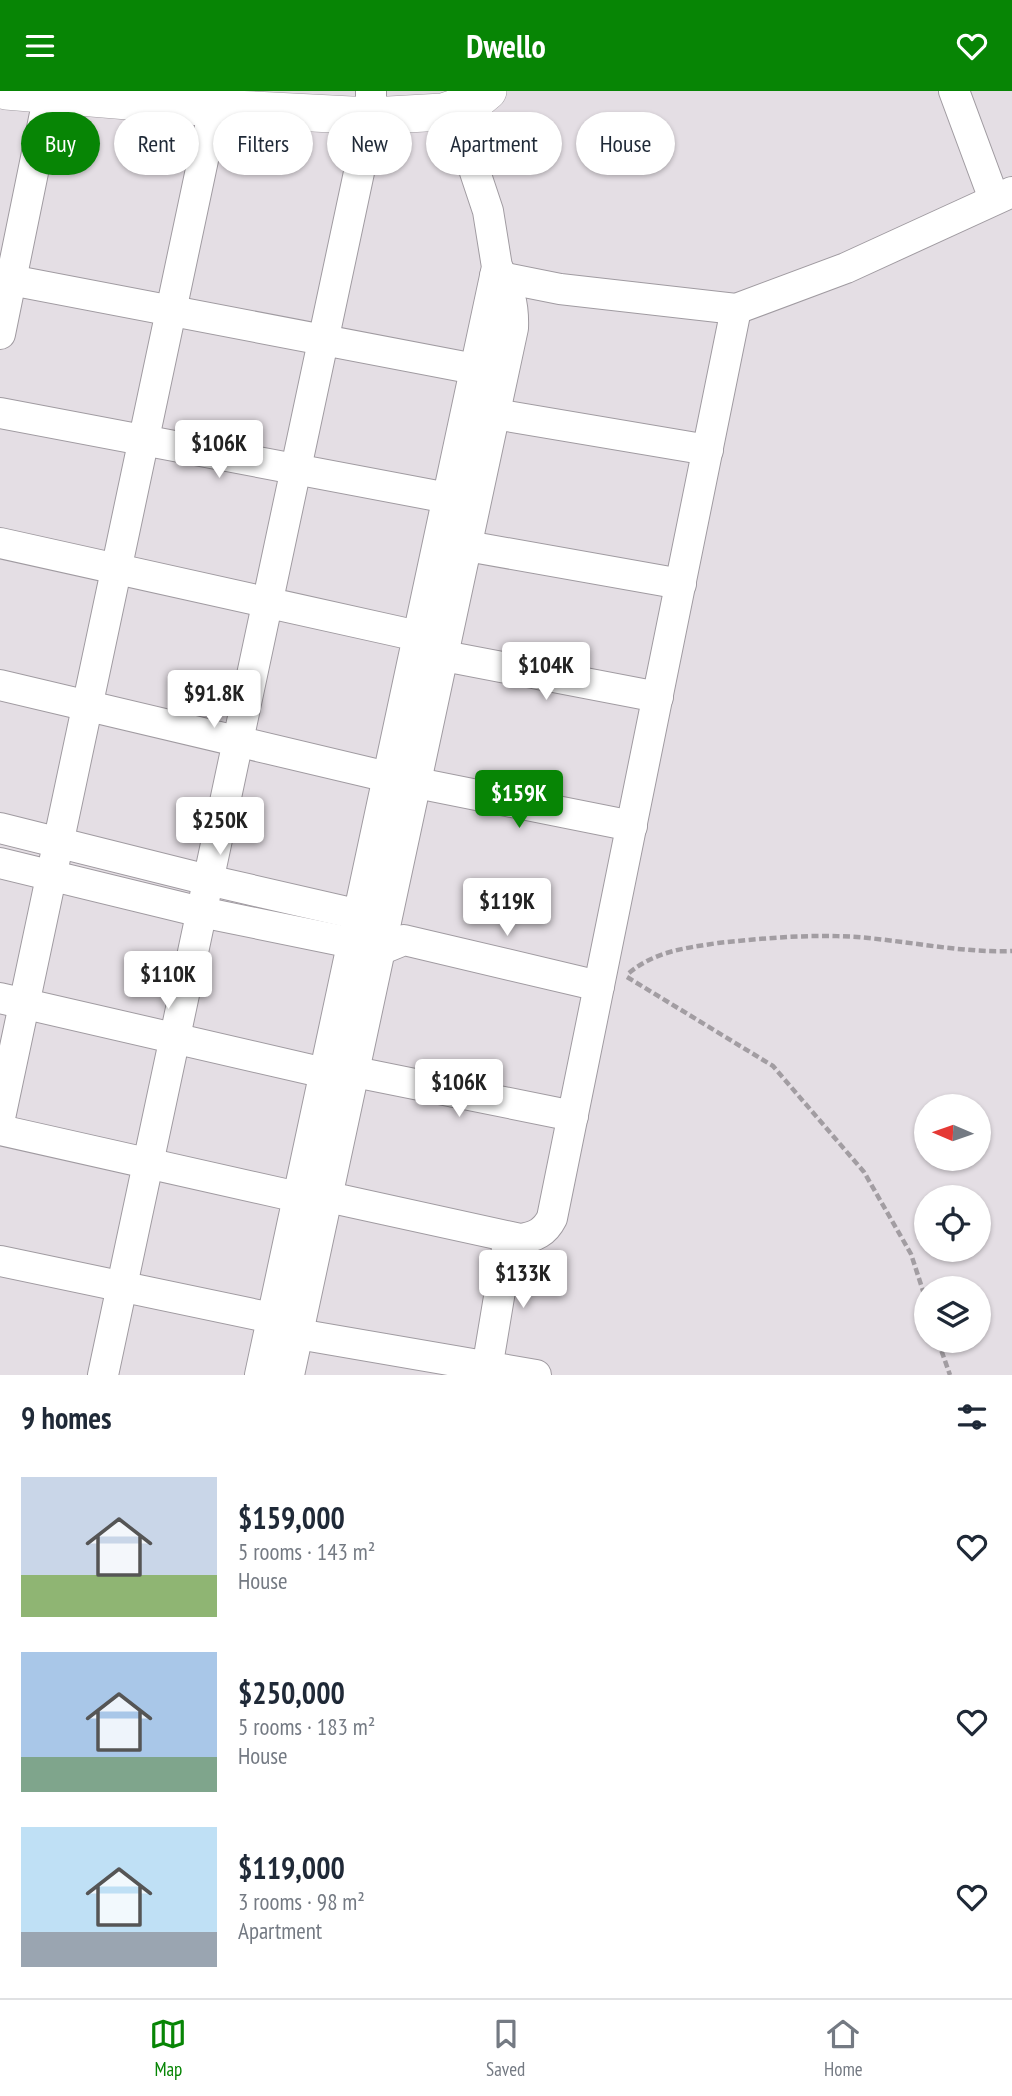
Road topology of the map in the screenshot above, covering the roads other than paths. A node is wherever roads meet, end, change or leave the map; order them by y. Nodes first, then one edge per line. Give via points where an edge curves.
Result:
1 (6, 91) edge
2 (488, 91) edge
3 (954, 91) edge
4 (49, 94) junction
5 (436, 101) edge
6 (371, 104) edge
7 (214, 108) junction
8 (1003, 195) edge
9 (499, 274) junction
10 (6, 279) edge
11 (736, 309) junction
12 (171, 311) junction
13 (0, 334) edge
14 (323, 340) junction
15 (475, 369) junction
16 (0, 413) edge
17 (495, 414) junction
18 (144, 440) junction
19 (708, 450) junction
20 (296, 469) junction
21 (447, 498) junction
22 (0, 543) edge
23 (467, 546) junction
24 (117, 569) junction
25 (681, 584) junction
26 (267, 602) junction
27 (418, 636) junction
28 (444, 656) junction
29 (0, 685) edge
30 (658, 697) junction
31 (88, 706) junction
32 (238, 741) junction
33 (388, 777) junction
34 (417, 783) junction
35 (632, 826) junction
36 (0, 828) edge
37 (58, 844) junction
38 (0, 863) edge
39 (51, 877) junction
40 (208, 880) junction
41 (201, 912) junction
42 (355, 929) junction
43 (391, 937) junction
44 (599, 986) junction
45 (12, 1001) edge
46 (174, 1039) junction
47 (355, 1072) junction
48 (325, 1073) junction
49 (573, 1117) junction
50 (0, 1118) edge
51 (0, 1130) edge
52 (148, 1163) junction
53 (313, 1197) junction
54 (509, 1237) junction
55 (0, 1261) edge
56 (122, 1286) junction
57 (272, 1318) junction
58 (298, 1334) junction
59 (487, 1370) edge
60 (103, 1375) edge
61 (260, 1375) edge
62 (289, 1375) edge
63 (536, 1375) edge

1 - 4 street
2 - 5 street via 476,101
3 - 8 street
4 - 7 street
4 - 10 street
5 - 6 street
5 - 9 street via 470,157 488,211
6 - 7 street
6 - 14 street
7 - 12 street
8 - 11 street via 846,268
9 - 11 street via 560,289
9 - 15 street
9 - 17 street via 514,306
10 - 12 street
10 - 13 street
11 - 19 street
12 - 14 street
12 - 18 street
14 - 15 street
14 - 20 street
15 - 21 street
16 - 18 street
17 - 19 street
17 - 23 street
18 - 20 street
18 - 24 street
19 - 25 street
20 - 21 street
20 - 26 street
21 - 27 street
22 - 24 street
23 - 25 street
23 - 28 street
24 - 26 street
24 - 31 street
25 - 30 street
26 - 27 street
26 - 32 street
27 - 33 street
28 - 30 street
28 - 34 street
29 - 31 street
30 - 35 street
31 - 32 street
31 - 37 street
32 - 33 street
32 - 40 street
33 - 42 street
34 - 35 street
34 - 43 street
35 - 44 street
36 - 37 street
37 - 39 street
37 - 40 street
38 - 39 street
39 - 41 street
39 - 45 street
40 - 41 street
40 - 42 street
41 - 42 street
41 - 46 street
42 - 43 street
42 - 48 street
43 - 44 street
43 - 47 street
44 - 49 street
45 - 46 street
45 - 50 street
46 - 48 street
46 - 52 street
47 - 49 street
47 - 53 street
48 - 53 street
49 - 54 street via 549,1226 530,1238
51 - 52 street
52 - 53 street
52 - 56 street
53 - 54 street
53 - 57 street
53 - 58 street
54 - 59 street
55 - 56 street
56 - 57 street
56 - 60 street
57 - 61 street
58 - 59 street
58 - 62 street
59 - 63 street

